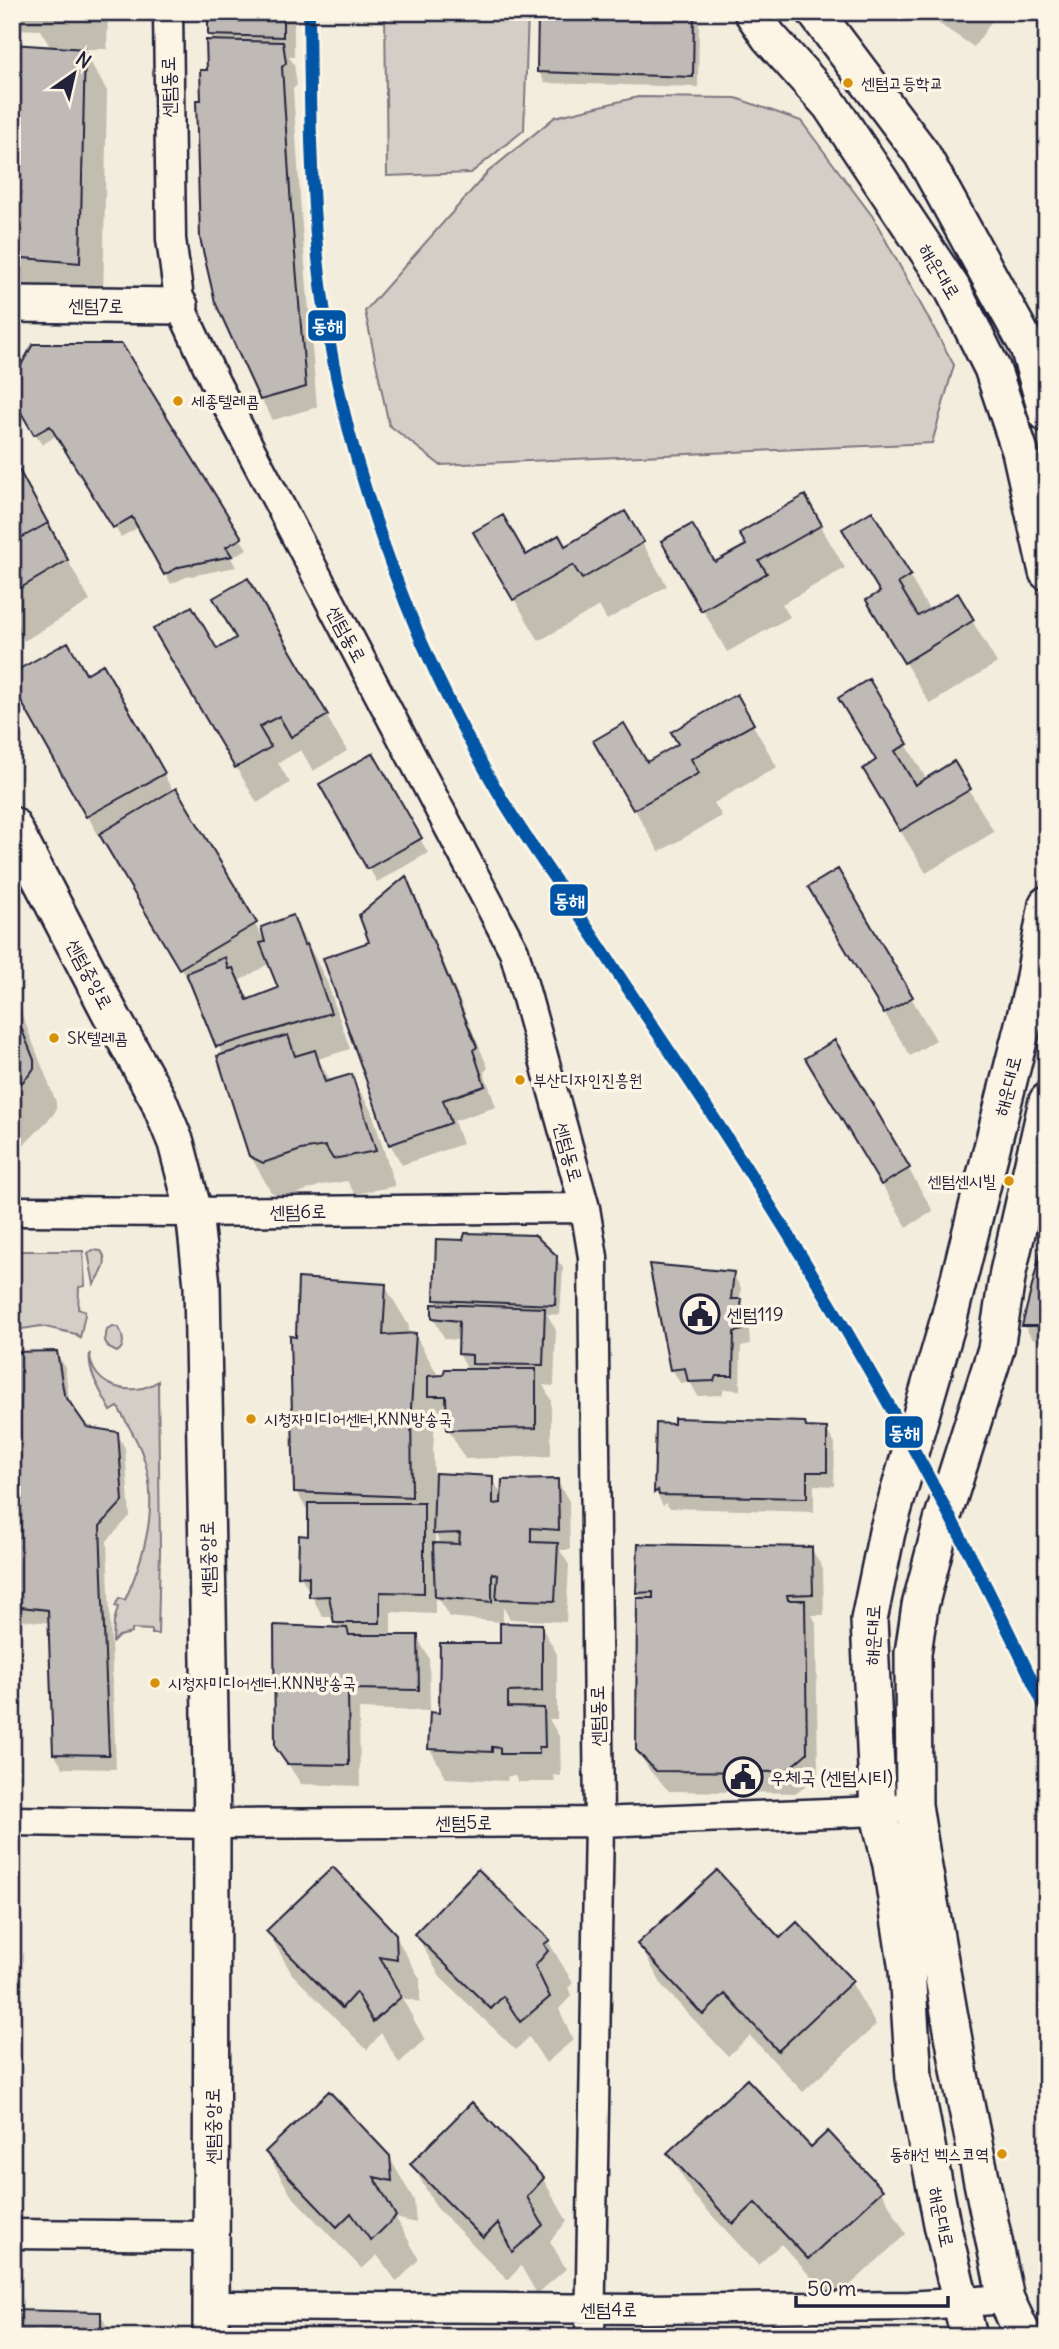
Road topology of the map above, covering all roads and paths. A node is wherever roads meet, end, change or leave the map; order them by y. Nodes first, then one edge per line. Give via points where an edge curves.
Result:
1 (167, 12) edge
2 (752, 12) edge
3 (815, 12) edge
4 (12, 304) edge
5 (180, 306) junction
6 (1047, 414) edge
7 (1047, 572) edge
8 (12, 825) edge
9 (1047, 904) edge
10 (1047, 1101) edge
11 (585, 1208) junction
12 (12, 1211) edge
13 (194, 1212) junction
14 (915, 1805) junction
15 (878, 1811) junction
16 (12, 1821) edge
17 (598, 1822) junction
18 (212, 1824) junction
19 (12, 2234) edge
20 (211, 2236) junction
21 (1006, 2299) junction
22 (961, 2303) junction
23 (591, 2309) junction
24 (211, 2321) edge
25 (590, 2337) edge
26 (969, 2337) edge
27 (1024, 2337) edge

1 - 5 street, 센텀동로 via 171,239
2 - 7 main road, 해운대로 via 830,105 952,288 992,369 1020,451
3 - 6 main road via 922,154 1028,348
4 - 5 main road, 센텀7로
5 - 11 street, 센텀동로 via 215,382 514,951
8 - 13 main road, 센텀중앙로 via 158,1099 176,1143
9 - 15 main road, 해운대로 via 1031,993 948,1322 887,1532 869,1620
10 - 14 main road via 1007,1272 996,1349 920,1606 913,1653
11 - 13 street, 센텀6로
11 - 17 street, 센텀동로 via 593,1257
12 - 13 street, 센텀6로
13 - 18 main road, 센텀중앙로 via 202,1284
14 - 15 street, 센텀5로
14 - 21 main road via 960,2075
15 - 17 street, 센텀5로
15 - 22 main road, 해운대로 via 907,1970 914,2078
16 - 18 street, 센텀5로
17 - 18 street, 센텀5로
17 - 23 street, 센텀동로
18 - 20 main road, 센텀중앙로
19 - 20 street
20 - 24 main road, 센텀중앙로
21 - 22 street, 센텀4로
21 - 27 main road
22 - 23 street, 센텀4로
22 - 26 main road, 해운대로
23 - 24 street, 센텀4로
23 - 25 street, 센텀동로

